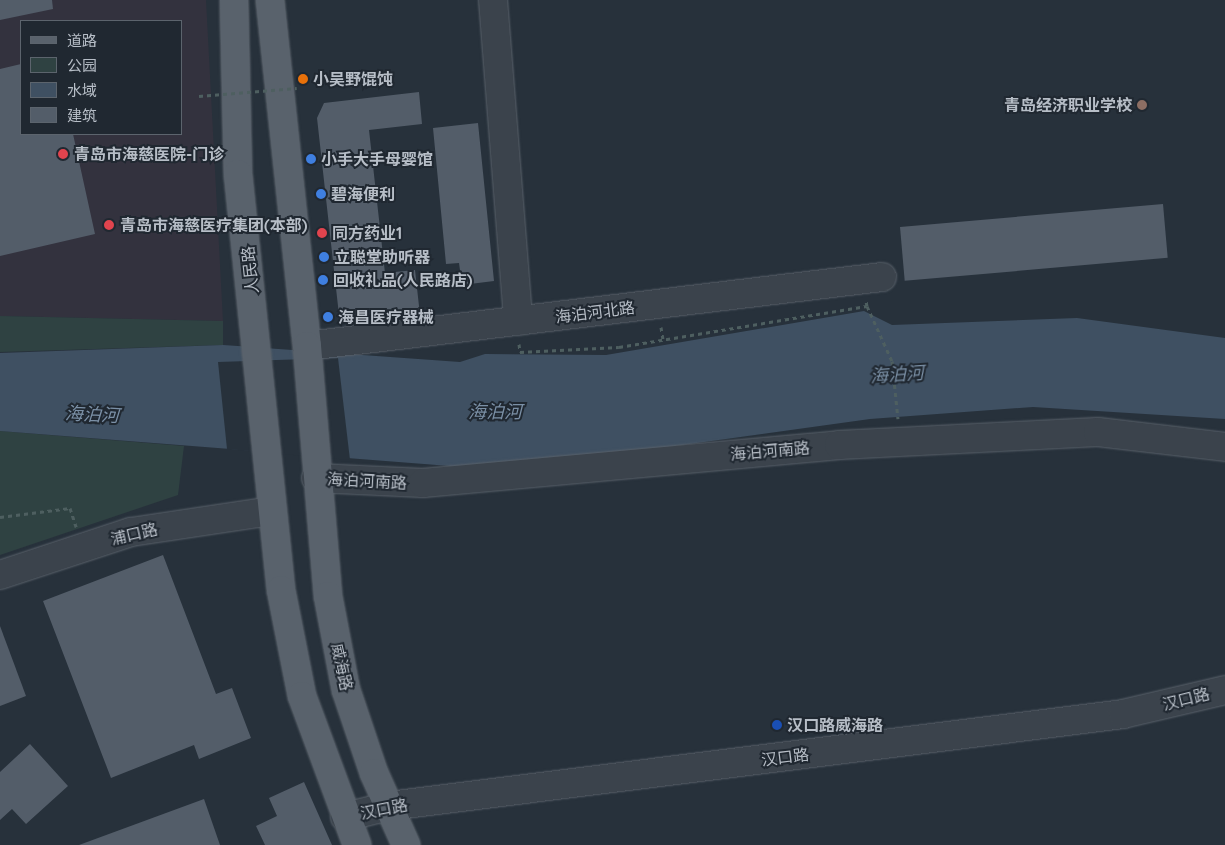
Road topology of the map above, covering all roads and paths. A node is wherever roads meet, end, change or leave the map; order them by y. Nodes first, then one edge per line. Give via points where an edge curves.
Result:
1 (234, 0) edge
2 (270, 0) edge
3 (492, 0) edge
4 (297, 88) dead end
5 (199, 96) dead end
6 (874, 278) joint
7 (867, 306) junction
8 (518, 321) junction
9 (307, 346) junction
10 (898, 424) dead end
11 (1225, 447) edge
12 (316, 478) junction
13 (272, 511) junction
14 (0, 517) edge
15 (84, 548) junction
16 (0, 575) edge
17 (1225, 690) edge
18 (389, 806) junction
19 (344, 817) junction
20 (357, 845) edge
21 (406, 845) edge

1 - 13 main road, 人民路 via 238,174 258,343
2 - 9 main road
3 - 8 street
4 - 5 path, bridge
6 - 7 path
6 - 8 street, 海泊河北路
7 - 8 path via 620,347 530,352 520,352
7 - 10 path via 892,361
8 - 9 street, 海泊河北路
9 - 12 main road
11 - 12 street, 海泊河南路 via 1098,432 840,444 423,483
12 - 18 main road, 威海路 via 328,596 346,690
13 - 15 street, 浦口路 via 131,532
13 - 19 main road via 302,696
14 - 15 path via 70,508
15 - 16 street, 浦口路
17 - 18 street, 汉口路 via 1123,714
18 - 19 street, 汉口路
18 - 21 main road, 威海路
19 - 20 main road

